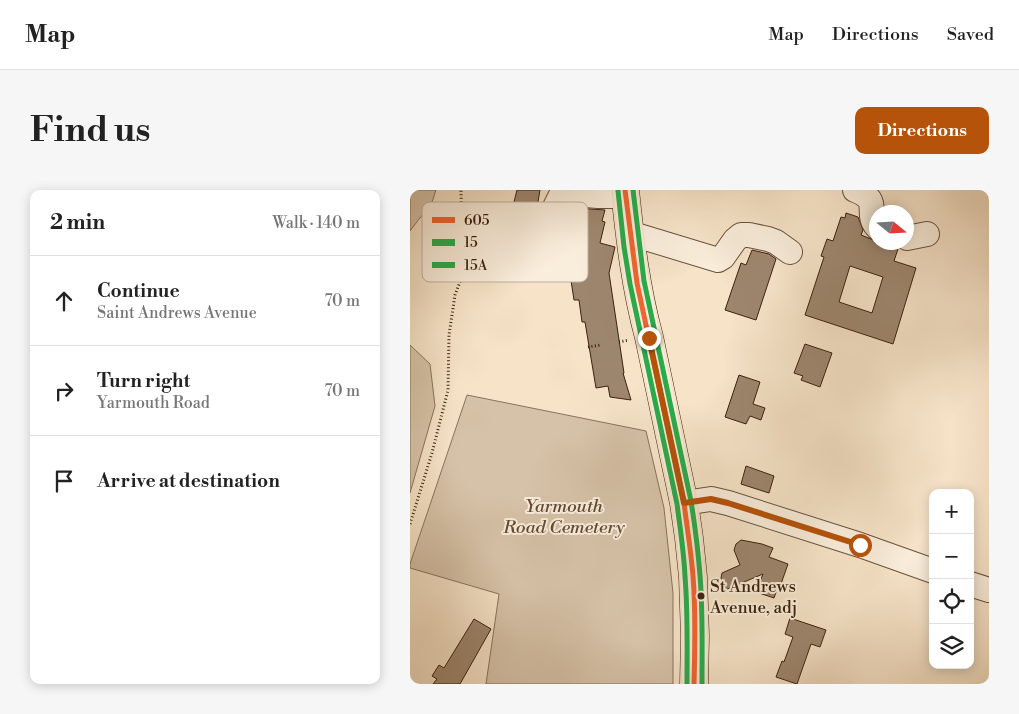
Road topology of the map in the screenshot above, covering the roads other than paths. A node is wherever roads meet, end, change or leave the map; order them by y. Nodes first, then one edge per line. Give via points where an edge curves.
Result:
1 (855, 190) edge
2 (560, 192) edge
3 (626, 193) edge
4 (871, 205) edge
5 (629, 233) junction
6 (790, 252) dead end
7 (684, 503) junction
8 (929, 570) edge
9 (974, 585) edge
10 (989, 590) edge
11 (694, 684) edge

1 - 4 street via 863,193
2 - 3 street via 598,196
3 - 5 main road
5 - 6 street via 718,260 735,240 749,234 776,242
5 - 7 main road via 642,311
7 - 8 street via 711,499 728,503
7 - 11 main road via 693,578
9 - 10 street

